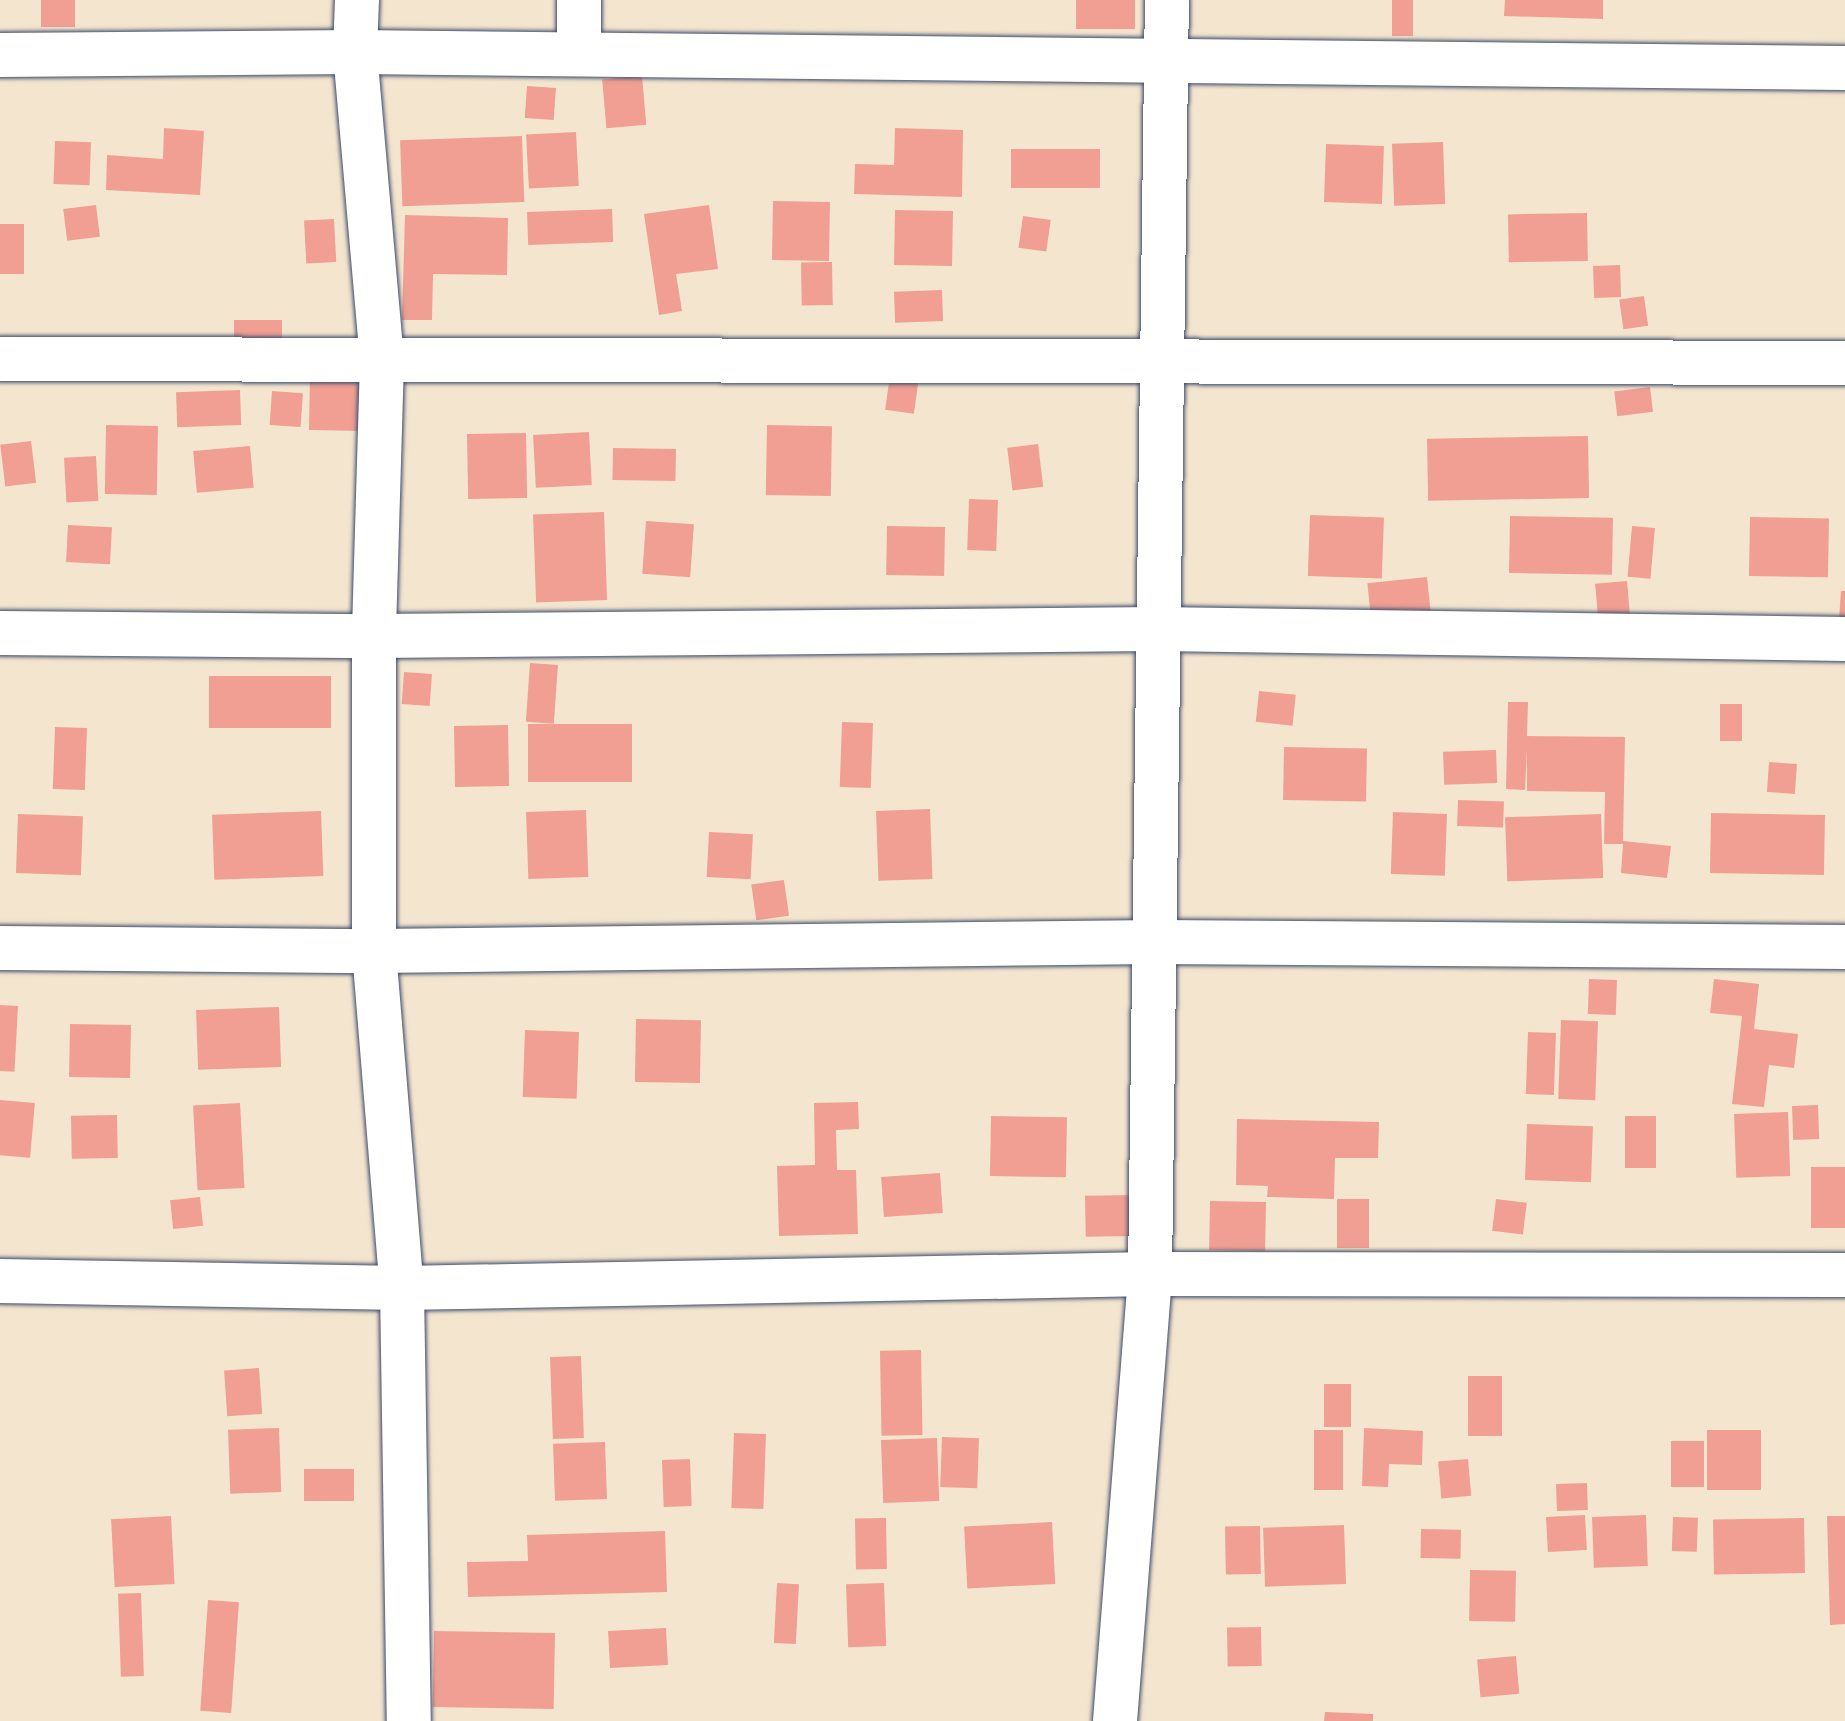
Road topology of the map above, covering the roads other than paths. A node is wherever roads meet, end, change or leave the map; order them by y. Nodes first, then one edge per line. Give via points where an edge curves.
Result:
1 (357, 0) edge
2 (579, 0) edge
3 (1167, 0) edge
4 (355, 52) junction
5 (579, 54) junction
6 (0, 55) edge
7 (1165, 59) junction
8 (1845, 68) edge
9 (1159, 357) junction
10 (0, 359) edge
11 (382, 361) junction
12 (1845, 363) edge
13 (1157, 629) junction
14 (0, 633) edge
15 (374, 636) junction
16 (1845, 639) edge
17 (1157, 942) junction
18 (1845, 947) edge
19 (0, 948) edge
20 (374, 951) junction
21 (1150, 1274) junction
22 (1845, 1275) edge
23 (0, 1281) edge
24 (402, 1288) junction
25 (409, 1721) edge
26 (1115, 1721) edge

1 - 4 street
2 - 5 street
3 - 7 street
4 - 5 street
4 - 6 street
4 - 11 street
5 - 7 street
7 - 8 street
7 - 9 street
9 - 11 street
9 - 12 street
9 - 13 street
10 - 11 street
11 - 15 street
13 - 15 street
13 - 16 street
13 - 17 street
14 - 15 street
15 - 20 street
17 - 18 street
17 - 20 street
17 - 21 street
19 - 20 street
20 - 24 street
21 - 22 street
21 - 24 street
21 - 26 street
23 - 24 street
24 - 25 street

